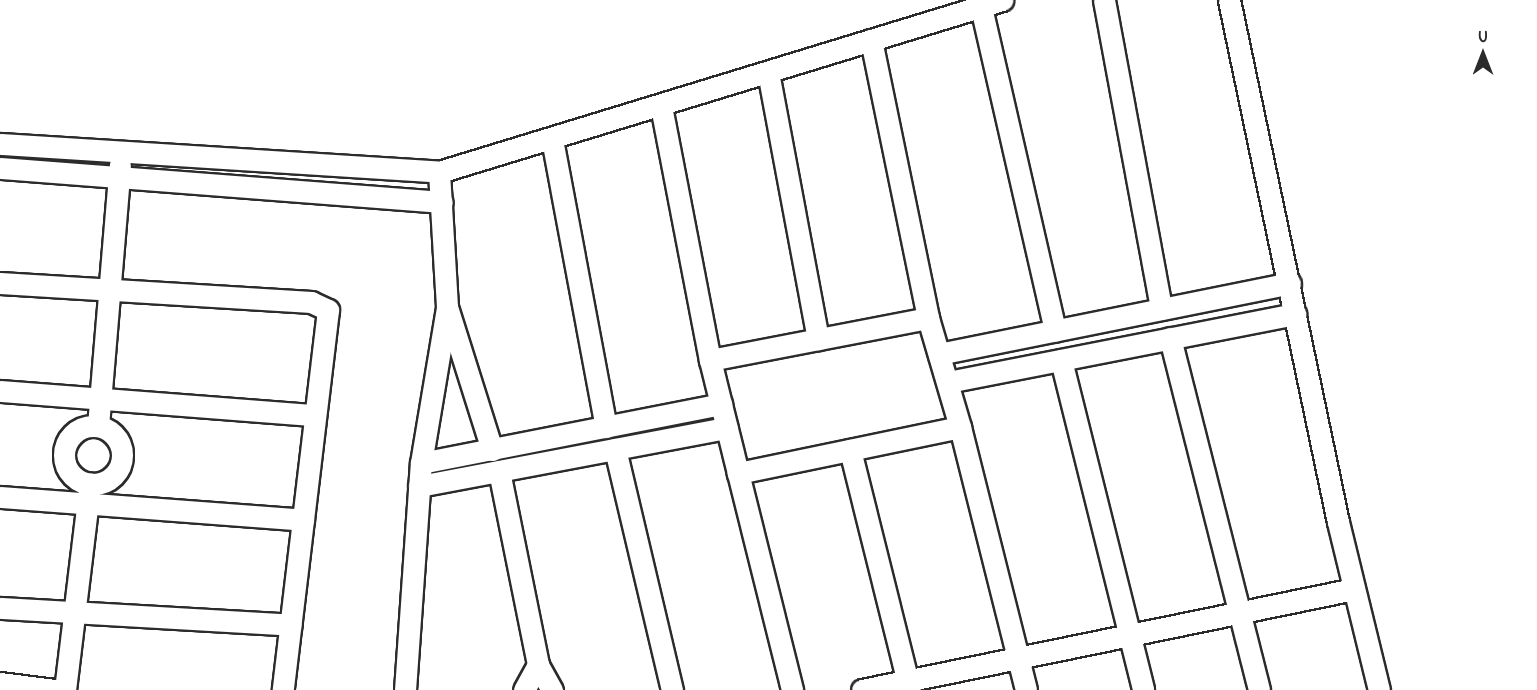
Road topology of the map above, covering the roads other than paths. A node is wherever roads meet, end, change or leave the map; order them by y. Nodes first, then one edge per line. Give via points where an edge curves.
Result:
1 (1002, 0) edge
2 (1104, 0) edge
3 (1229, 0) edge
4 (981, 8) junction
5 (871, 40) junction
6 (768, 72) junction
7 (662, 106) junction
8 (552, 140) junction
9 (0, 144) edge
10 (121, 152) junction
11 (210, 158) junction
12 (0, 168) edge
13 (439, 172) junction
14 (119, 177) junction
15 (208, 184) junction
16 (442, 202) junction
17 (0, 283) edge
18 (1290, 283) junction
19 (110, 287) junction
20 (447, 307) junction
21 (1161, 309) junction
22 (1295, 314) junction
23 (928, 318) junction
24 (1055, 331) junction
25 (1170, 338) junction
26 (818, 339) junction
27 (939, 354) junction
28 (710, 360) junction
29 (1061, 360) junction
30 (948, 382) junction
31 (0, 392) edge
32 (100, 396) junction
33 (721, 404) junction
34 (314, 415) junction
35 (98, 426) junction
36 (606, 426) junction
37 (960, 427) junction
38 (727, 428) junction
39 (615, 449) junction
40 (492, 450) junction
41 (850, 450) junction
42 (421, 463) junction
43 (499, 471) junction
44 (738, 473) junction
45 (419, 486) junction
46 (89, 494) junction
47 (0, 497) edge
48 (303, 520) junction
49 (1354, 589) junction
50 (0, 608) edge
51 (1240, 612) junction
52 (74, 613) junction
53 (291, 625) junction
54 (1130, 635) junction
55 (1018, 658) junction
56 (538, 665) junction
57 (0, 683) edge
58 (909, 685) edge
59 (55, 690) edge
60 (64, 690) edge
61 (283, 690) edge
62 (405, 690) edge
63 (524, 690) edge
64 (552, 690) edge
65 (672, 690) edge
66 (792, 690) edge
67 (862, 690) edge
68 (1026, 690) edge
69 (1143, 690) edge
70 (1259, 690) edge
71 (1379, 690) edge

1 - 4 street
2 - 21 street
3 - 18 street
4 - 5 street
4 - 24 street
5 - 6 street
5 - 23 street
6 - 7 street
6 - 26 street
7 - 8 street
7 - 28 street
8 - 13 street
8 - 36 street
9 - 10 street
10 - 11 street
10 - 14 street
11 - 13 street
11 - 15 street
12 - 14 street
13 - 16 street
14 - 15 street
14 - 19 street
15 - 16 street
16 - 20 street
17 - 19 street
18 - 21 street
18 - 22 street
19 - 32 street
19 - 34 street via 319,303 330,318
20 - 40 street
20 - 42 street
21 - 24 street
22 - 25 street
22 - 49 street
23 - 26 street
23 - 27 street
24 - 27 street
25 - 29 street
25 - 51 street
26 - 28 street
27 - 30 street
28 - 33 street
29 - 30 street
29 - 54 street
30 - 37 street
31 - 32 street
32 - 34 street
32 - 35 street
33 - 36 street
33 - 38 street
34 - 48 street
35 - 46 street via 121,443 122,463
35 - 46 street via 72,434 64,451 68,469
36 - 40 street
37 - 41 street
37 - 55 street
38 - 39 street
38 - 44 street
39 - 43 street
39 - 65 street
40 - 42 street
41 - 44 street
41 - 58 street
42 - 45 street
43 - 45 street
43 - 56 street
44 - 66 street
45 - 62 street
46 - 47 street
46 - 48 street
46 - 52 street
48 - 53 street
49 - 51 street
49 - 71 street
50 - 52 street
51 - 54 street
51 - 70 street
52 - 53 street
52 - 60 street
53 - 61 street
54 - 55 street
54 - 69 street
55 - 58 street
55 - 68 street
56 - 63 street
56 - 64 street
57 - 59 street
58 - 67 street

